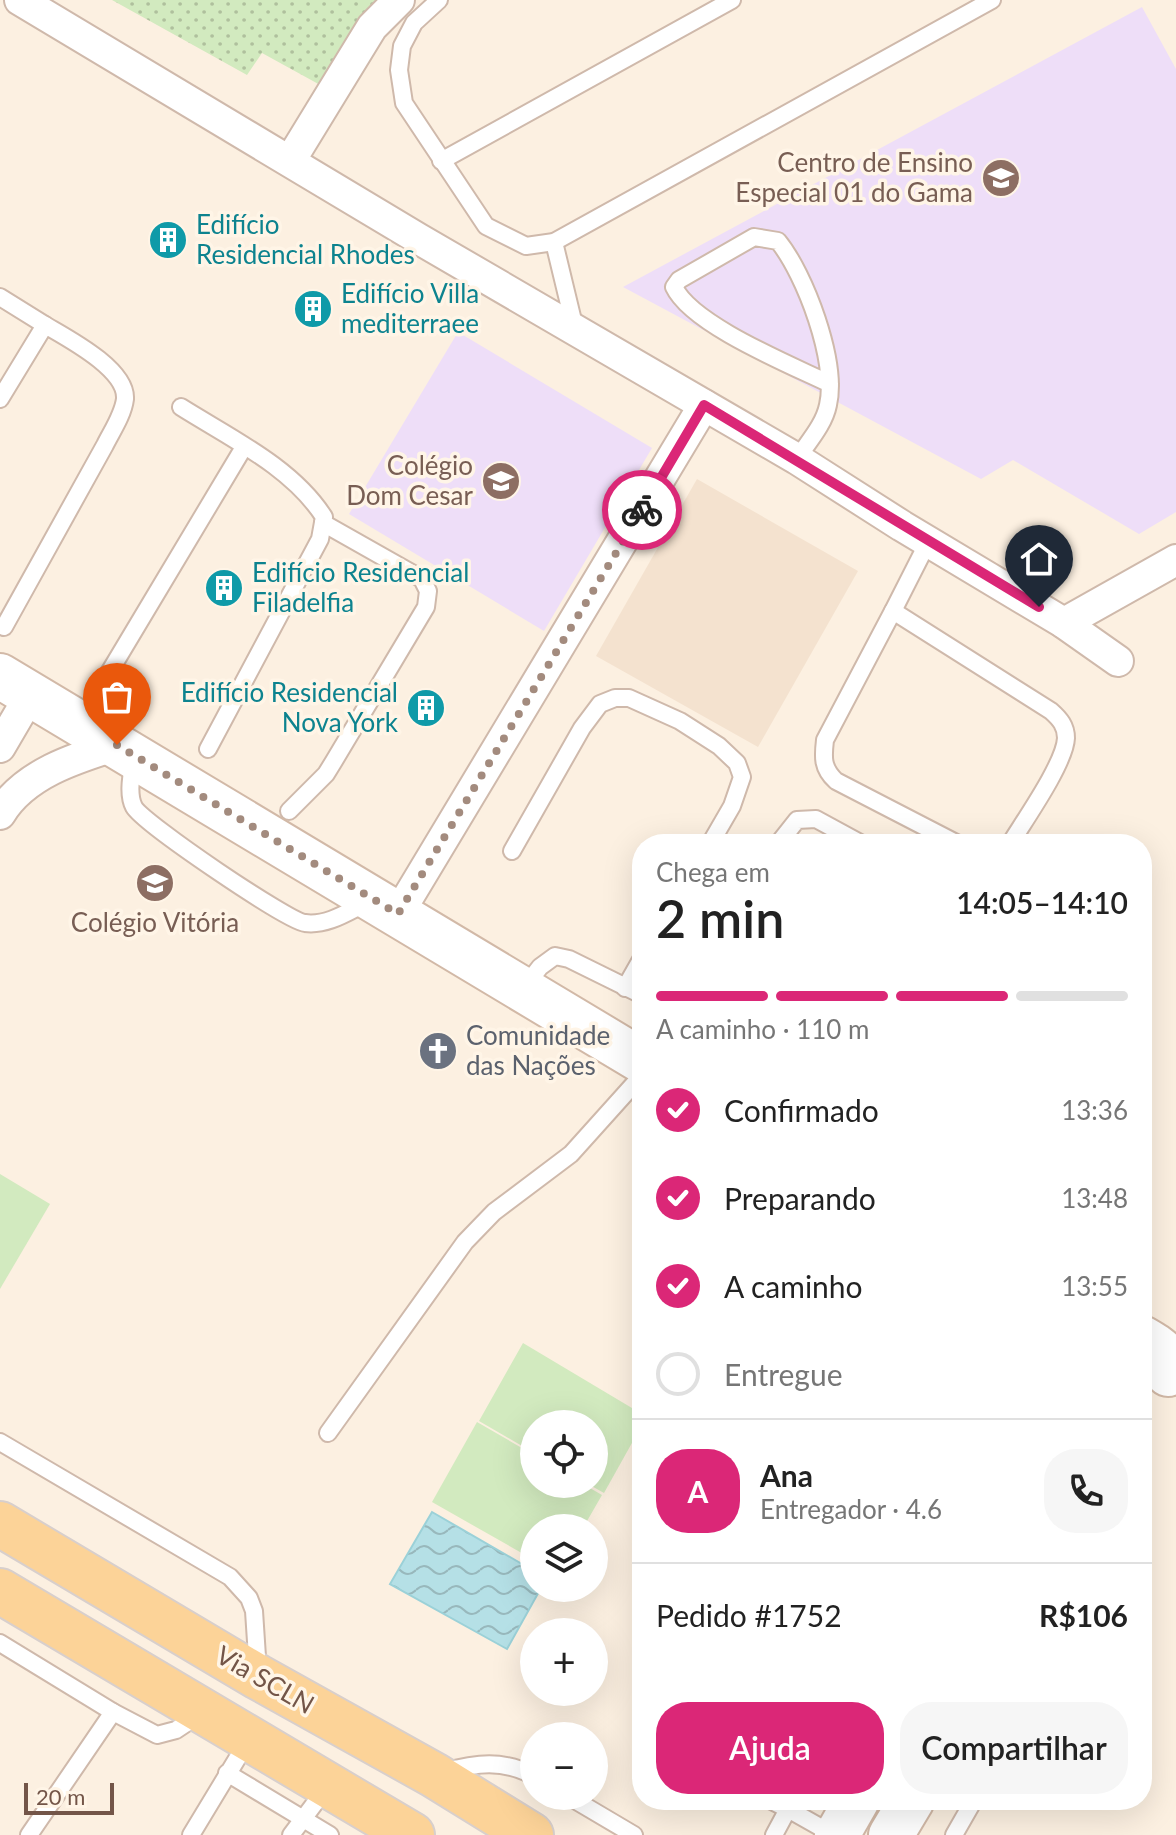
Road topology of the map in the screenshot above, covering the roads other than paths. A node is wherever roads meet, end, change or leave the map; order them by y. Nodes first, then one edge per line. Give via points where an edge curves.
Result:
1 (20, 0) edge
2 (399, 0) edge
3 (439, 0) edge
4 (732, 0) edge
5 (992, 0) edge
6 (290, 161) junction
7 (441, 161) junction
8 (554, 242) junction
9 (0, 297) edge
10 (45, 325) junction
11 (575, 330) junction
12 (830, 384) junction
13 (0, 399) edge
14 (704, 405) junction
15 (181, 407) dead end
16 (244, 447) junction
17 (797, 459) junction
18 (323, 523) junction
19 (928, 542) junction
20 (1176, 560) edge
21 (893, 611) junction
22 (1064, 623) junction
23 (4, 627) dead end
24 (1118, 661) dead end
25 (16, 685) edge
26 (101, 686) dead end
27 (0, 747) edge
28 (208, 749) dead end
29 (125, 751) junction
30 (289, 811) dead end
31 (0, 814) edge
32 (716, 834) edge
33 (786, 834) edge
34 (846, 834) edge
35 (939, 834) edge
36 (1016, 834) edge
37 (512, 851) dead end
38 (386, 907) junction
39 (632, 976) edge
40 (625, 988) junction
41 (522, 990) junction
42 (632, 991) edge
43 (632, 1055) edge
44 (632, 1086) edge
45 (1176, 1318) edge
46 (1152, 1332) edge
47 (1152, 1344) edge
48 (1154, 1385) edge
49 (328, 1433) dead end
50 (0, 1442) edge
51 (0, 1524) edge
52 (0, 1591) edge
53 (0, 1643) edge
54 (258, 1677) junction
55 (204, 1711) junction
56 (113, 1712) junction
57 (238, 1755) junction
58 (520, 1770) edge
59 (434, 1775) junction
60 (316, 1802) junction
61 (592, 1810) edge
62 (787, 1810) edge
63 (798, 1810) edge
64 (851, 1810) edge
65 (906, 1810) edge
66 (968, 1810) edge
67 (29, 1835) edge
68 (191, 1835) edge
69 (291, 1835) edge
70 (330, 1835) edge
71 (412, 1835) edge
72 (531, 1835) edge
73 (634, 1835) edge
74 (774, 1835) edge
75 (835, 1835) edge
76 (891, 1835) edge
77 (954, 1835) edge

1 - 6 street
2 - 6 street via 372,27
3 - 7 lane via 414,23 402,46 399,70 404,103
4 - 7 lane
5 - 8 lane
6 - 11 street
7 - 8 lane via 486,226 526,246
8 - 11 lane
9 - 10 lane
10 - 13 lane
10 - 23 lane via 110,369 124,385 125,400
11 - 14 street
12 - 12 lane via 808,293 778,241 754,237 674,287 696,313
12 - 17 lane via 823,420
14 - 17 street
14 - 38 street
15 - 16 lane
16 - 18 lane via 312,498
16 - 26 lane
17 - 19 street
18 - 28 lane via 309,561
18 - 30 lane via 415,574 428,591 426,607 326,774
19 - 21 lane
19 - 22 street
20 - 22 street
21 - 35 lane via 825,740 823,757 826,771 836,781
21 - 36 lane via 1051,711 1065,728 1062,756
22 - 24 street
25 - 27 street
25 - 29 street
29 - 31 street via 59,765 30,783
29 - 38 street
29 - 38 lane via 133,806 149,822 303,924
32 - 37 lane via 742,777 737,763 680,721 629,698 615,698 600,704 582,728
33 - 34 lane via 797,820 816,819
38 - 41 street
39 - 40 lane
40 - 41 lane via 555,956
40 - 42 lane
41 - 43 street
44 - 49 lane via 571,1154 494,1212 465,1242
45 - 46 street
47 - 48 street via 1168,1361
50 - 54 lane via 230,1577 254,1611
51 - 54 main road, Via SCLN
52 - 55 main road
53 - 56 lane
54 - 59 main road, Via SCLN
55 - 56 lane via 176,1730 157,1735
55 - 57 main road
56 - 67 lane
57 - 60 main road
57 - 68 lane
58 - 59 lane via 491,1763
59 - 72 main road, Via SCLN
60 - 69 lane
60 - 70 lane
60 - 71 main road
61 - 73 lane
62 - 74 lane
63 - 75 lane
64 - 75 street
65 - 76 street
66 - 77 lane

